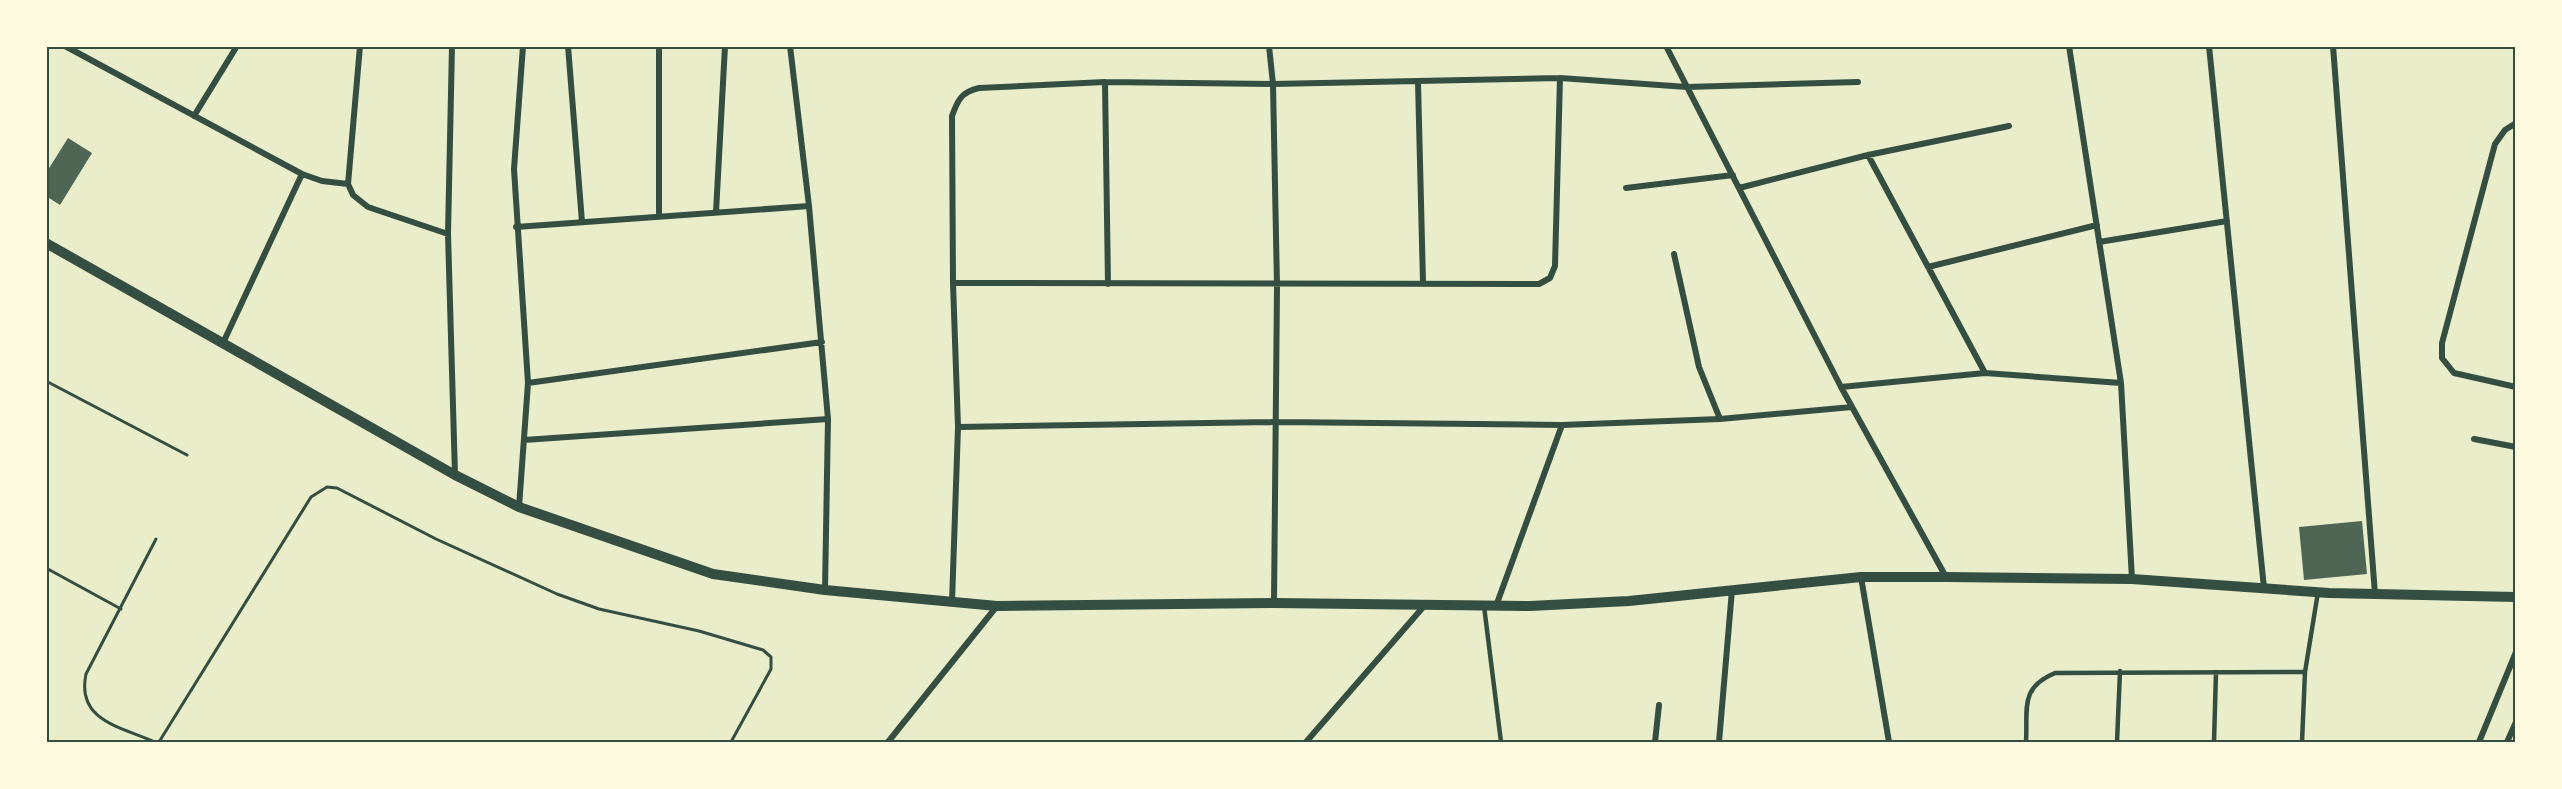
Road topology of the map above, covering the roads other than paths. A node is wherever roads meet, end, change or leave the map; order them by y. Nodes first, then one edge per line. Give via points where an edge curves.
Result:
1 (65, 46) edge
2 (237, 46) edge
3 (360, 46) edge
4 (452, 46) edge
5 (523, 46) edge
6 (568, 46) edge
7 (660, 46) edge
8 (725, 46) edge
9 (790, 46) edge
10 (1269, 46) edge
11 (1666, 46) edge
12 (2069, 46) edge
13 (2209, 46) edge
14 (2333, 46) edge
15 (1560, 78) junction
16 (1105, 82) junction
17 (1418, 82) junction
18 (1858, 82) dead end
19 (1273, 84) junction
20 (1686, 87) junction
21 (194, 116) junction
22 (2516, 123) edge
23 (2009, 126) dead end
24 (1868, 155) junction
25 (302, 174) junction
26 (1733, 175) junction
27 (348, 184) junction
28 (1626, 188) dead end
29 (1739, 188) junction
30 (809, 206) junction
31 (717, 212) junction
32 (659, 216) junction
33 (2227, 221) junction
34 (582, 222) junction
35 (2097, 225) junction
36 (516, 227) junction
37 (448, 234) junction
38 (2099, 242) junction
39 (46, 243) edge
40 (1674, 254) dead end
41 (1928, 267) junction
42 (953, 283) junction
43 (1423, 283) junction
44 (1108, 284) junction
45 (1277, 286) junction
46 (822, 342) junction
47 (223, 343) junction
48 (1984, 373) junction
49 (528, 383) junction
50 (2121, 383) junction
51 (1841, 387) junction
52 (2516, 387) edge
53 (1852, 407) junction
54 (828, 419) junction
55 (1720, 419) junction
56 (1277, 422) junction
57 (1562, 425) junction
58 (958, 427) junction
59 (2474, 439) dead end
60 (524, 440) junction
61 (2516, 447) edge
62 (455, 475) junction
63 (519, 507) junction
64 (1861, 577) junction
65 (1946, 577) junction
66 (2132, 579) junction
67 (2264, 588) junction
68 (825, 590) junction
69 (1732, 590) junction
70 (2318, 592) junction
71 (2375, 594) junction
72 (2516, 597) edge
73 (952, 602) junction
74 (1274, 603) junction
75 (1425, 605) junction
76 (997, 606) junction
77 (1490, 606) junction
78 (2516, 652) edge
79 (2120, 671) junction
80 (2216, 672) junction
81 (2305, 672) junction
82 (1659, 705) dead end
83 (2516, 722) edge
84 (2513, 735) edge
85 (888, 742) edge
86 (1306, 742) edge
87 (1501, 742) edge
88 (1655, 742) edge
89 (1719, 742) edge
90 (1889, 742) edge
91 (2026, 742) edge
92 (2118, 742) edge
93 (2214, 742) edge
94 (2302, 742) edge
95 (2479, 742) edge
96 (2507, 742) edge

1 - 21 street
2 - 21 street
3 - 27 street
4 - 37 street
5 - 36 street via 514,169
6 - 34 street
7 - 32 street
8 - 31 street
9 - 30 street
10 - 19 street
11 - 20 street
12 - 35 street
13 - 33 street
14 - 71 street
15 - 17 street
15 - 20 street
15 - 43 street via 1555,266 1550,278 1524,286
16 - 19 street
16 - 42 street via 979,88 966,91 957,101 952,116
16 - 44 street
17 - 19 street
17 - 43 street
18 - 20 street
19 - 45 street
20 - 26 street
21 - 25 street
22 - 52 street via 2505,129 2495,144 2442,343 2442,358 2454,373
23 - 24 street
24 - 29 street
24 - 41 street
25 - 27 street
25 - 47 street
26 - 28 street
26 - 29 street
27 - 37 street via 353,195 368,207
29 - 51 street
30 - 31 street
30 - 46 street
31 - 32 street
32 - 34 street
33 - 38 street
33 - 67 street
34 - 36 street
35 - 38 street
35 - 41 street
36 - 49 street
37 - 62 street
38 - 50 street
39 - 47 street
40 - 55 street via 1699,367
41 - 48 street
42 - 44 street
42 - 58 street
43 - 45 street
44 - 45 street
45 - 56 street
46 - 49 street
46 - 54 street
47 - 62 street
48 - 50 street
48 - 51 street
49 - 60 street
50 - 66 street
51 - 53 street
53 - 55 street
53 - 65 street
54 - 60 street
54 - 68 street
55 - 57 street
56 - 57 street
56 - 58 street
56 - 74 street
57 - 77 street
58 - 73 street
59 - 61 street
60 - 63 street
62 - 63 street
63 - 68 street via 713,574
64 - 65 street
64 - 69 street
64 - 90 street
65 - 66 street
66 - 67 street
67 - 70 street
68 - 73 street
69 - 77 street via 1629,601
69 - 89 street
70 - 71 street
70 - 81 lane
71 - 72 street
73 - 76 street
74 - 75 street
74 - 76 street
75 - 77 street
75 - 86 street
76 - 85 street
77 - 87 lane
78 - 95 street
79 - 80 lane
79 - 91 lane via 2055,673 2032,686
79 - 92 lane
80 - 81 lane
80 - 93 lane
81 - 94 lane
82 - 88 street
83 - 84 street
84 - 96 street

